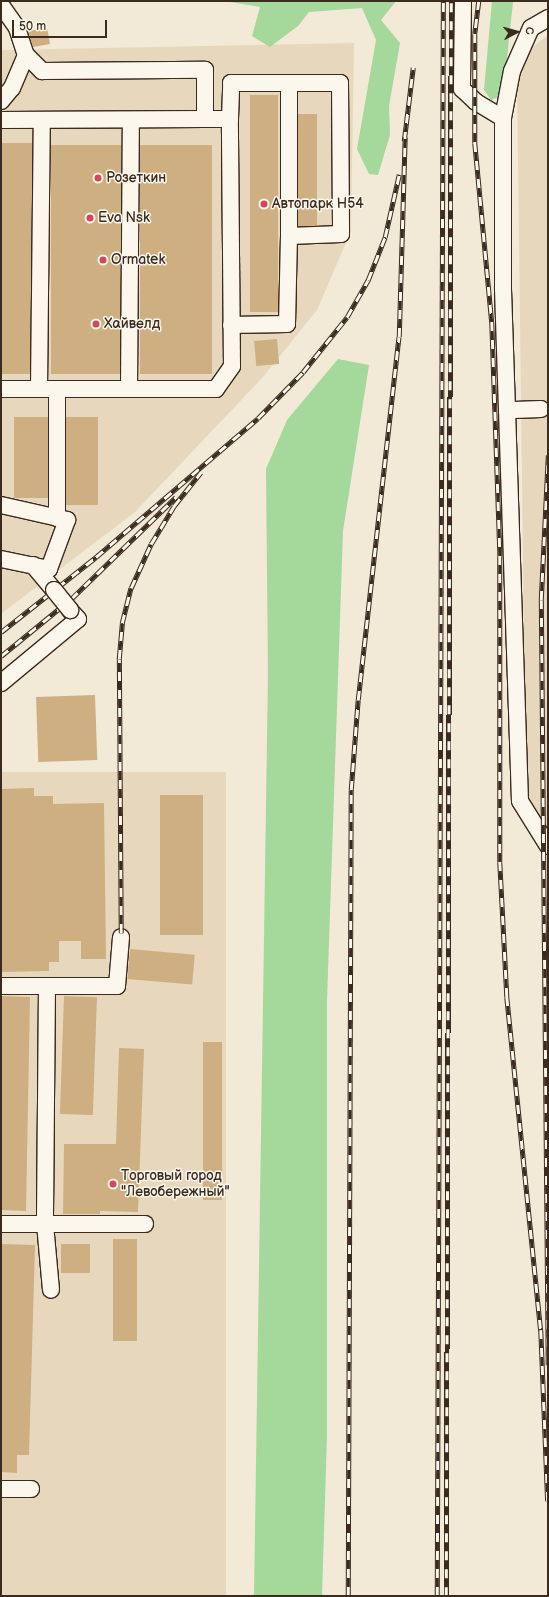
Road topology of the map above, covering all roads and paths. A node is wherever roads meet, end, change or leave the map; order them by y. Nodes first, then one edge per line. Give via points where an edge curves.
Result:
1 (463, 1) edge
2 (1, 5) edge
3 (548, 18) edge
4 (26, 56) junction
5 (289, 83) junction
6 (1, 101) edge
7 (503, 118) junction
8 (205, 119) junction
9 (230, 119) junction
10 (1, 120) edge
11 (42, 120) junction
12 (131, 120) junction
13 (289, 236) junction
14 (232, 325) junction
15 (1, 389) edge
16 (39, 389) junction
17 (57, 389) junction
18 (129, 389) junction
19 (507, 410) junction
20 (541, 410) dead end
21 (1, 505) edge
22 (58, 518) junction
23 (1, 559) edge
24 (33, 566) junction
25 (1, 683) edge
26 (548, 846) edge
27 (121, 937) dead end
28 (1, 986) edge
29 (47, 986) junction
30 (1, 1224) edge
31 (46, 1224) junction
32 (145, 1224) dead end
33 (51, 1290) dead end
34 (1, 1489) edge
35 (31, 1489) dead end

1 - 7 lane via 462,89 476,102
2 - 4 lane via 17,28
3 - 7 lane via 531,28 512,71
4 - 6 lane via 12,88
4 - 8 lane via 42,71 204,70
5 - 9 lane via 231,83
5 - 13 lane
5 - 13 lane via 340,83 341,234
7 - 19 lane via 503,287
8 - 9 lane
8 - 12 lane
9 - 14 lane
10 - 11 lane
11 - 12 lane
11 - 16 lane
12 - 18 lane
13 - 14 lane via 287,324
14 - 18 lane via 232,366 216,389
15 - 16 lane
16 - 17 lane
17 - 18 lane
17 - 22 lane
19 - 20 lane
19 - 26 lane via 520,801
21 - 22 lane
22 - 24 lane via 67,520 49,569
23 - 24 lane
24 - 25 lane, bridge via 78,619
27 - 29 lane via 117,986
28 - 29 lane
29 - 31 lane
30 - 31 lane
31 - 32 lane
31 - 33 lane
34 - 35 lane

